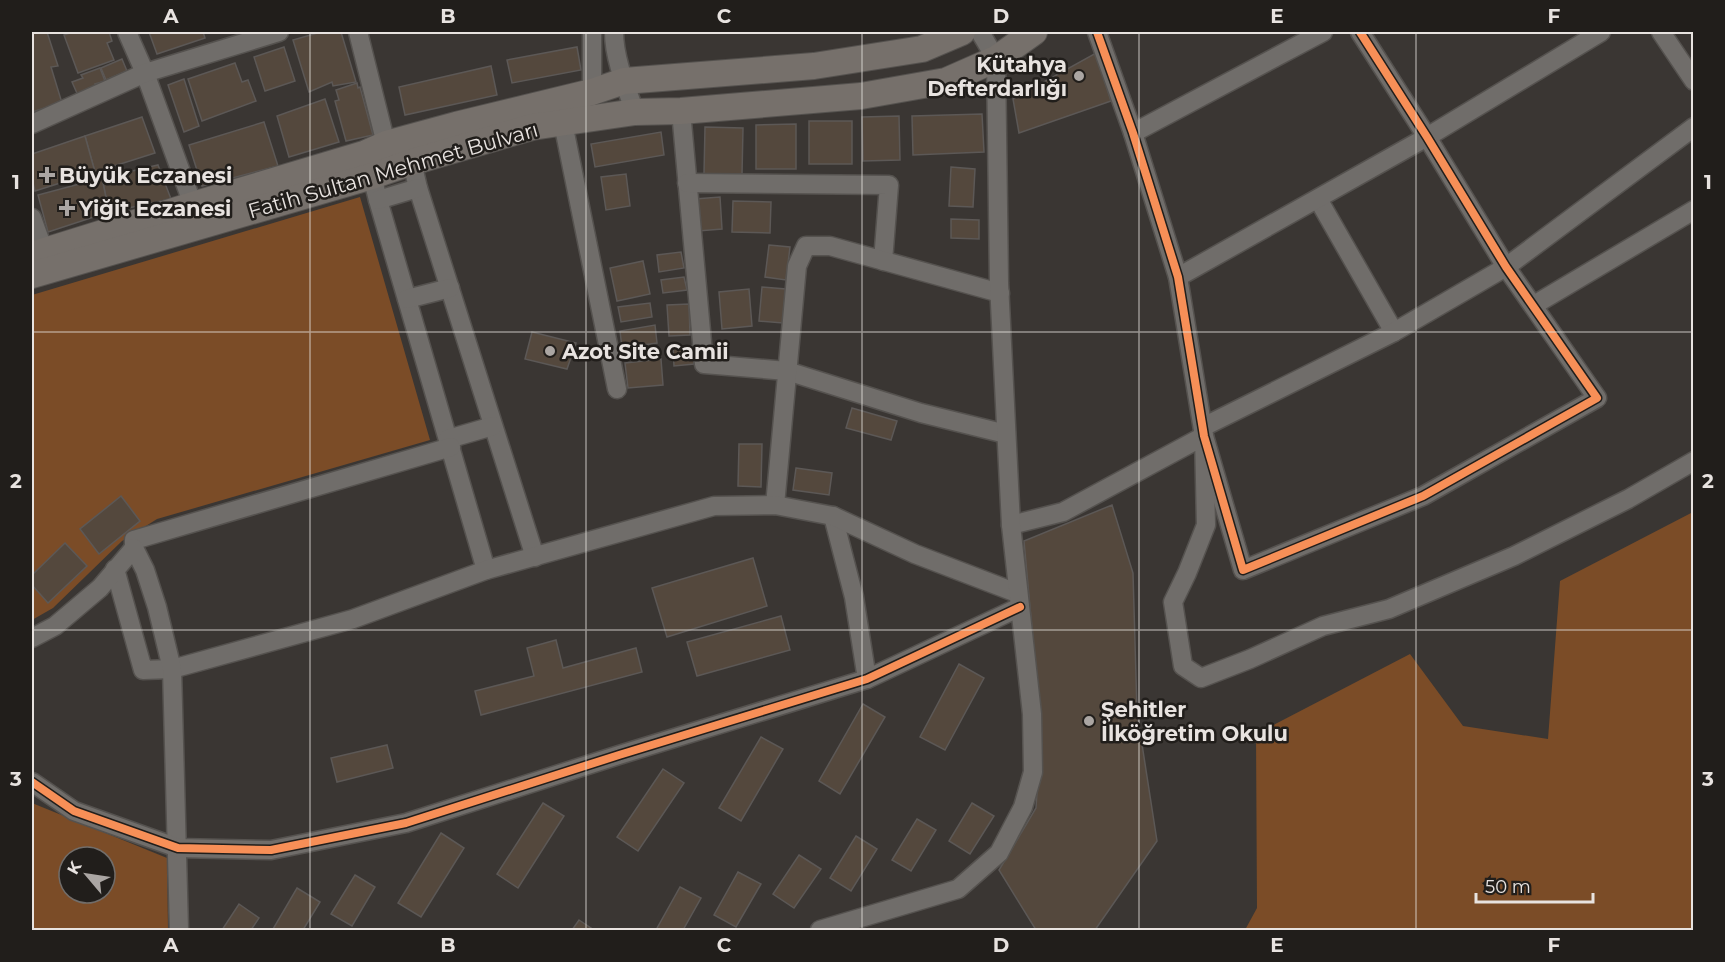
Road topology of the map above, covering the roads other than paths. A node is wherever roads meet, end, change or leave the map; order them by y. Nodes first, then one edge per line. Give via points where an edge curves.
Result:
1 (127, 32) edge
2 (279, 32) edge
3 (358, 32) edge
4 (592, 32) edge
5 (614, 32) edge
6 (962, 32) edge
7 (980, 32) edge
8 (1034, 32) edge
9 (1097, 32) edge
10 (1323, 32) edge
11 (1360, 32) edge
12 (1600, 32) edge
13 (1661, 32) edge
14 (996, 59) junction
15 (145, 73) junction
16 (624, 81) junction
17 (1694, 81) edge
18 (592, 92) junction
19 (681, 111) junction
20 (635, 112) junction
21 (563, 123) junction
22 (32, 124) edge
23 (1694, 127) edge
24 (1133, 133) junction
25 (1427, 137) junction
26 (386, 163) junction
27 (687, 183) junction
28 (418, 189) junction
29 (1318, 199) junction
30 (193, 205) junction
31 (1694, 210) edge
32 (32, 218) edge
33 (38, 253) edge
34 (883, 261) junction
35 (1506, 267) junction
36 (32, 275) edge
37 (1178, 277) junction
38 (450, 288) junction
39 (1000, 293) junction
40 (407, 299) junction
41 (1534, 305) junction
42 (1394, 332) junction
43 (787, 370) junction
44 (617, 389) dead end
45 (493, 426) junction
46 (1203, 432) junction
47 (1006, 434) junction
48 (449, 443) junction
49 (1694, 461) edge
50 (775, 505) junction
51 (833, 516) junction
52 (1011, 525) junction
53 (134, 548) junction
54 (535, 556) junction
55 (115, 569) junction
56 (486, 570) junction
57 (1018, 600) junction
58 (32, 638) edge
59 (172, 669) junction
60 (867, 679) junction
61 (32, 782) edge
62 (178, 848) junction
63 (179, 930) edge
64 (820, 930) edge

1 - 15 street
2 - 15 street
3 - 26 street
4 - 18 street
5 - 16 street
6 - 16 main road, Fatih Sultan Mehmet Bulvarı via 922,50 814,66
7 - 14 street
8 - 14 main road, Fatih Sultan Mehmet Bulvarı
9 - 24 street
10 - 24 street
11 - 25 street
12 - 25 street
13 - 17 street
14 - 19 main road, Fatih Sultan Mehmet Bulvarı via 946,81 861,96
14 - 39 street
15 - 22 street
15 - 30 street
16 - 18 main road, Fatih Sultan Mehmet Bulvarı
16 - 20 street
18 - 26 main road, Fatih Sultan Mehmet Bulvarı via 456,124
19 - 20 main road, Fatih Sultan Mehmet Bulvarı
19 - 27 street
20 - 21 main road, Fatih Sultan Mehmet Bulvarı
21 - 26 main road, Fatih Sultan Mehmet Bulvarı
21 - 44 street
23 - 35 street
24 - 37 street
25 - 29 street
25 - 35 street
26 - 28 street
26 - 28 street
26 - 30 main road, Fatih Sultan Mehmet Bulvarı
26 - 36 main road, Fatih Sultan Mehmet Bulvarı
26 - 40 street
27 - 34 street via 889,185
27 - 43 street via 704,364
28 - 38 street
29 - 37 street
29 - 42 street
30 - 33 main road, Fatih Sultan Mehmet Bulvarı
31 - 41 street
32 - 33 street
34 - 39 street
34 - 43 street via 830,246 806,246 797,266
35 - 41 street
35 - 42 street
37 - 46 street
38 - 40 street
38 - 45 street
39 - 47 street
40 - 48 street
41 - 46 street via 1598,398 1422,495 1243,570
42 - 46 street
43 - 47 street via 921,413
43 - 50 street
45 - 48 street
45 - 54 street
46 - 49 street via 1206,525 1173,602 1183,666 1200,678 1323,626 1389,609 1514,556
46 - 52 street via 1063,512
47 - 52 street
48 - 53 street via 134,540
48 - 56 street
50 - 51 street
50 - 54 street via 714,506
51 - 57 street
51 - 60 street via 854,597
52 - 57 street
53 - 55 street
53 - 59 street via 157,607
54 - 56 street
55 - 58 street via 100,588 56,626
55 - 59 street via 143,670
56 - 59 street via 353,619
57 - 60 street
57 - 64 street via 1032,714 1033,772 1023,807 999,853 958,889
59 - 62 street
60 - 62 street via 406,823 271,850
61 - 62 street via 74,811
62 - 63 street

